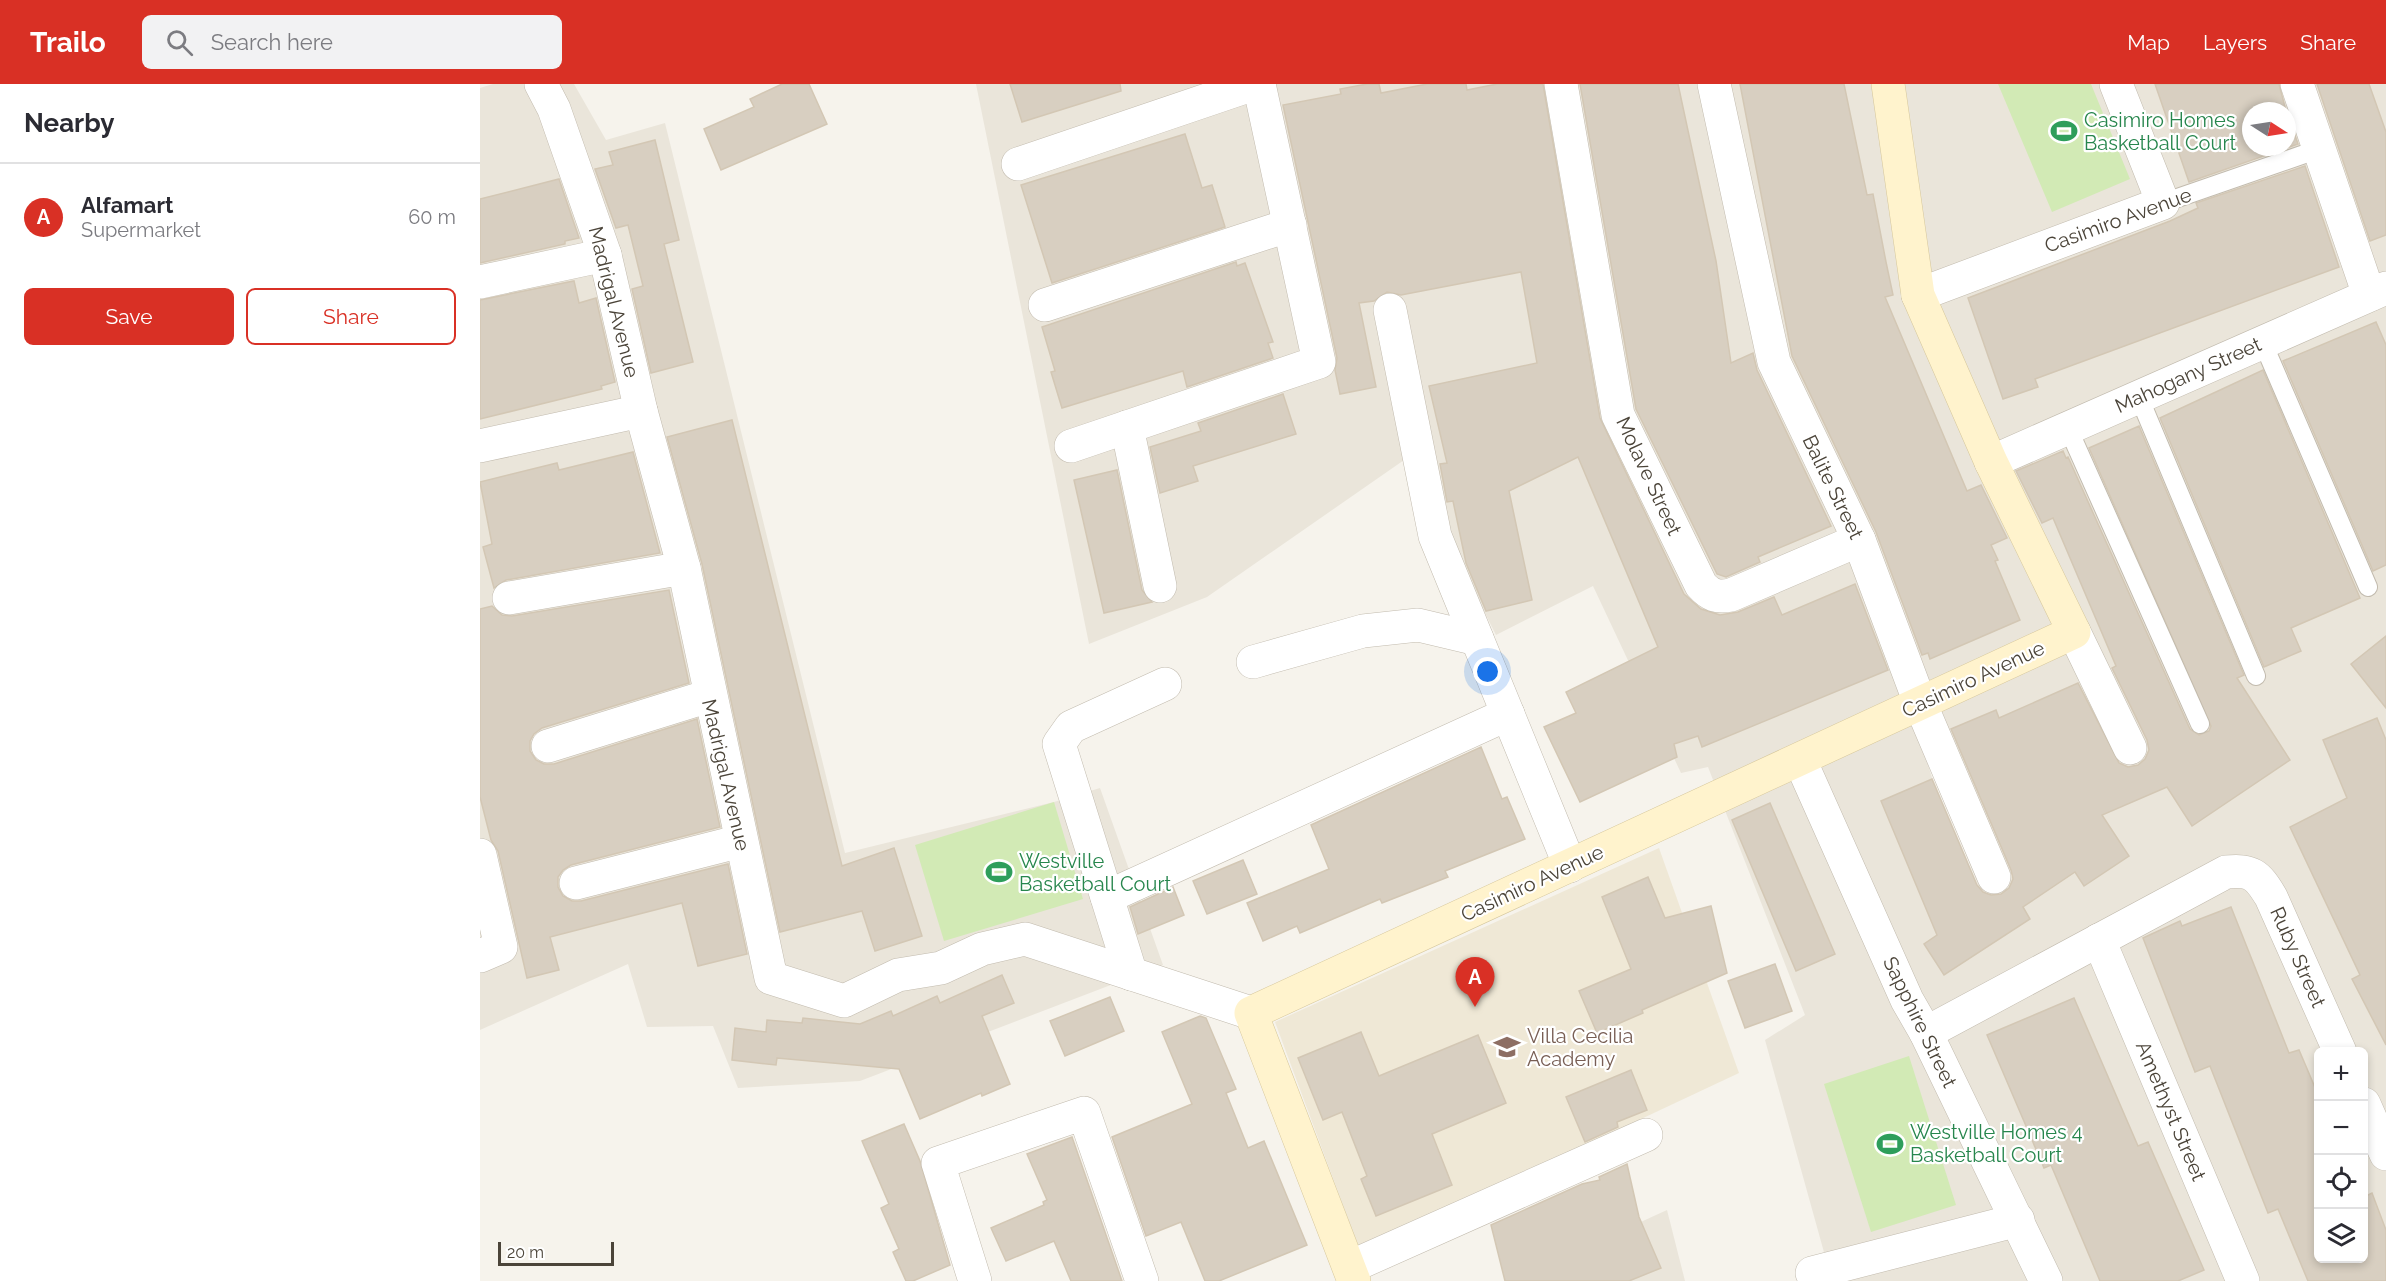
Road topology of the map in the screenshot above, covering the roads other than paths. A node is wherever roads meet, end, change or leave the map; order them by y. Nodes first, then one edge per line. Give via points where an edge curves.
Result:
1 (541, 84) edge
2 (1254, 84) edge
3 (1259, 84) edge
4 (1561, 84) edge
5 (1714, 84) edge
6 (1888, 84) edge
7 (2116, 84) edge
8 (2297, 84) edge
9 (2319, 149) junction
10 (1018, 164) dead end
11 (2163, 203) junction
12 (1290, 225) junction
13 (605, 255) junction
14 (480, 282) edge
15 (2378, 292) edge
16 (1918, 295) junction
17 (1045, 305) dead end
18 (1390, 310) dead end
19 (2263, 342) junction
20 (2139, 397) junction
21 (641, 411) junction
22 (1127, 427) junction
23 (2068, 428) junction
24 (480, 446) edge
25 (1071, 446) dead end
26 (1991, 462) junction
27 (1859, 540) junction
28 (684, 568) junction
29 (1160, 586) dead end
30 (2368, 587) dead end
31 (509, 598) dead end
32 (2074, 632) junction
33 (1477, 639) junction
34 (1253, 662) dead end
35 (2256, 676) dead end
36 (1165, 684) dead end
37 (709, 696) junction
38 (1920, 704) junction
39 (1508, 714) junction
40 (2200, 724) dead end
41 (548, 746) dead end
42 (2130, 748) dead end
43 (1800, 760) junction
44 (741, 840) junction
45 (480, 855) edge
46 (1570, 866) junction
47 (1994, 877) dead end
48 (576, 883) dead end
49 (1107, 897) junction
50 (2099, 940) junction
51 (480, 956) edge
52 (1131, 974) junction
53 (1251, 1013) junction
54 (1926, 1033) junction
55 (2338, 1047) edge
56 (2368, 1113) edge
57 (1646, 1135) dead end
58 (2386, 1154) edge
59 (2018, 1220) junction
60 (1812, 1273) dead end
61 (1352, 1274) edge
62 (975, 1281) edge
63 (1142, 1281) edge
64 (2046, 1281) edge
65 (2243, 1281) edge

1 - 13 street, Madrigal Avenue via 554,109
2 - 10 street
3 - 12 street
4 - 27 street, Molave Street via 1618,415 1701,585 1719,597 1731,595
5 - 27 street, Balite Street via 1774,362
6 - 16 street
7 - 11 street
8 - 9 street
9 - 11 lane, Casimiro Avenue
9 - 15 street
11 - 16 street, Casimiro Avenue
12 - 17 street
12 - 22 street via 1319,362
13 - 14 street
13 - 21 street, Madrigal Avenue
15 - 19 street, Mahogany Street
16 - 26 street
18 - 33 street via 1435,536
19 - 20 street, Mahogany Street
19 - 30 lane
20 - 23 street, Mahogany Street
20 - 35 lane
21 - 24 street
21 - 28 street, Madrigal Avenue
22 - 25 street
22 - 29 street
23 - 26 street, Mahogany Street
23 - 40 lane
26 - 32 street
27 - 38 street, Balite Street
28 - 31 street
28 - 37 street, Madrigal Avenue
32 - 38 street, Casimiro Avenue
32 - 42 street
33 - 34 street via 1418,625 1362,631
33 - 39 street
36 - 49 street via 1071,727 1059,744
37 - 41 street
37 - 44 street, Madrigal Avenue
38 - 43 street, Casimiro Avenue
38 - 47 street, Balite Street
39 - 46 street
39 - 49 street
43 - 46 street, Casimiro Avenue
43 - 54 street, Sapphire Street
44 - 48 street
44 - 52 street, Madrigal Avenue via 771,978 844,1001 898,975 941,968 982,949 1025,939
45 - 51 street via 501,947
46 - 53 street, Casimiro Avenue
49 - 52 street
50 - 54 street
50 - 55 street, Ruby Street via 2226,872 2246,870 2260,879 2271,897
50 - 65 street, Amethyst Street
52 - 53 street, Madrigal Avenue
53 - 61 street
54 - 59 street, Sapphire Street
56 - 58 street
57 - 61 street
59 - 60 street
59 - 64 street, Sapphire Street
62 - 63 street via 938,1163 1084,1113

